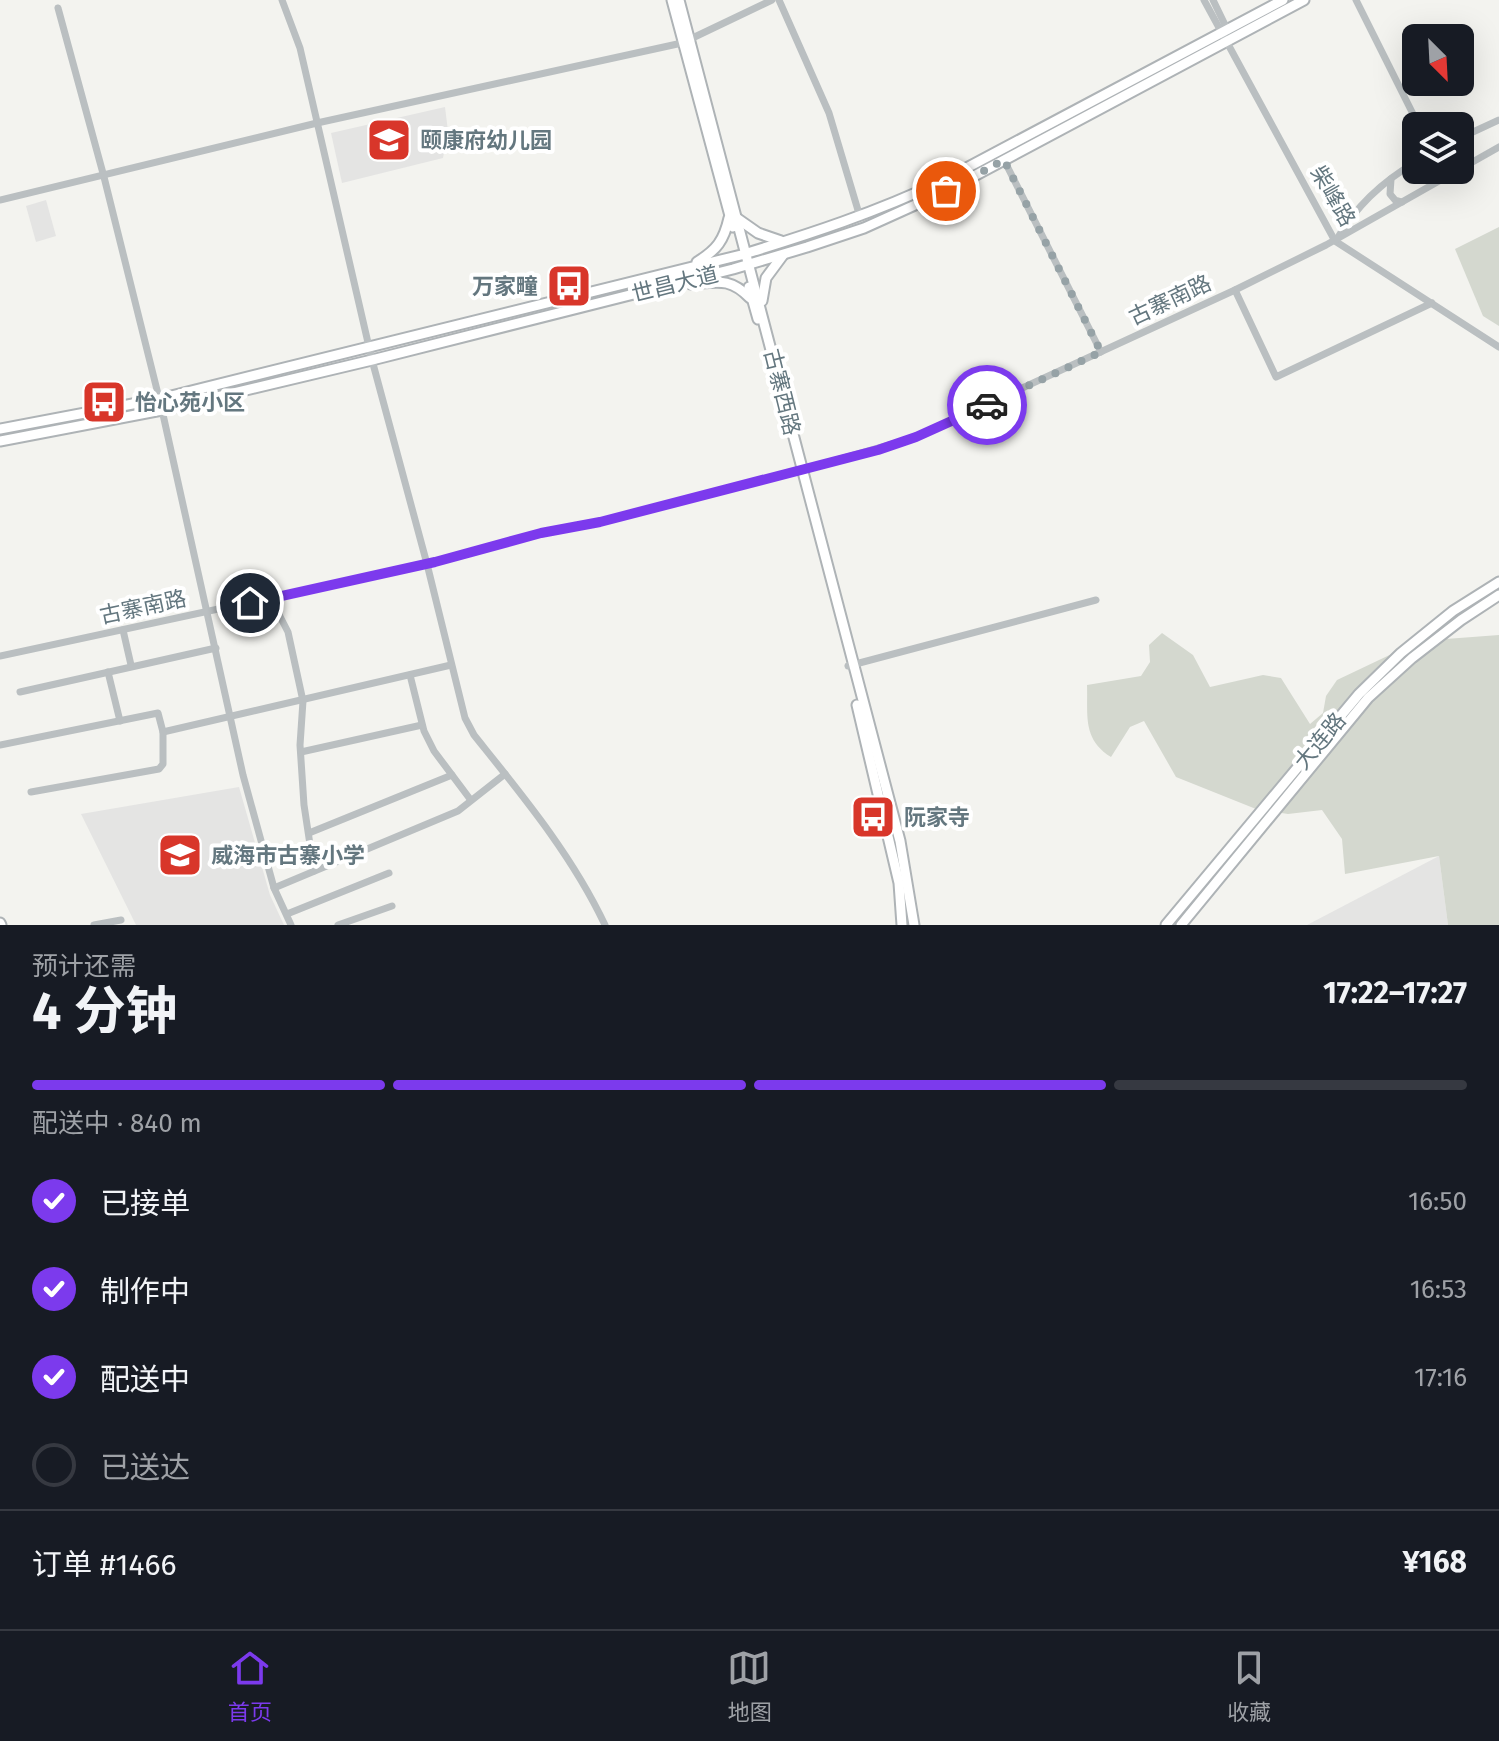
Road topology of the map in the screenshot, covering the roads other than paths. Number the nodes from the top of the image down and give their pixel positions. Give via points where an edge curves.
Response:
1 (282, 0) edge
2 (672, 0) edge
3 (679, 0) edge
4 (772, 0) edge
5 (779, 0) edge
6 (1204, 0) edge
7 (1213, 0) edge
8 (1283, 0) edge
9 (1304, 0) edge
10 (1356, 0) edge
11 (58, 8) dead end
12 (1226, 34) junction
13 (686, 41) junction
14 (1412, 112) edge
15 (1499, 120) edge
16 (317, 123) junction
17 (1474, 132) edge
18 (1499, 147) edge
19 (1474, 159) edge
20 (1004, 160) junction
21 (1402, 170) edge
22 (104, 177) junction
23 (1392, 177) junction
24 (1428, 184) edge
25 (0, 200) edge
26 (1404, 202) junction
27 (733, 216) junction
28 (860, 217) junction
29 (1335, 241) junction
30 (785, 242) junction
31 (744, 254) junction
32 (783, 255) junction
33 (747, 265) junction
34 (687, 268) junction
35 (675, 283) junction
36 (1235, 290) junction
37 (753, 300) junction
38 (1432, 303) junction
39 (761, 308) junction
40 (369, 347) junction
41 (1499, 347) edge
42 (1101, 352) junction
43 (372, 360) junction
44 (159, 399) junction
45 (162, 410) junction
46 (0, 429) edge
47 (0, 441) edge
48 (800, 470) junction
49 (427, 564) junction
50 (1499, 582) edge
51 (1499, 595) edge
52 (271, 599) junction
53 (1096, 600) dead end
54 (208, 612) junction
55 (123, 630) junction
56 (216, 648) junction
57 (0, 656) edge
58 (131, 665) junction
59 (451, 665) junction
60 (850, 665) junction
61 (108, 672) junction
62 (410, 675) junction
63 (20, 692) dead end
64 (303, 701) junction
65 (231, 717) junction
66 (120, 721) junction
67 (422, 725) junction
68 (163, 732) junction
69 (0, 745) edge
70 (301, 752) junction
71 (505, 774) junction
72 (452, 775) junction
73 (31, 792) dead end
74 (470, 799) junction
75 (309, 833) junction
76 (314, 871) junction
77 (389, 873) dead end
78 (274, 888) junction
79 (392, 906) dead end
80 (287, 914) junction
81 (121, 920) dead end
82 (94, 925) edge
83 (291, 925) edge
84 (338, 925) edge
85 (605, 925) edge
86 (899, 925) edge
87 (916, 925) edge
88 (1166, 925) edge
89 (1181, 925) edge

1 - 16 street via 300,48
2 - 13 main road, 古寨西路
3 - 13 main road, 古寨西路
4 - 13 street
5 - 28 street via 829,113
6 - 12 street, 柴峰路
7 - 12 street, 柴峰路
8 - 12 main road, 世昌大道
9 - 12 main road, 世昌大道
10 - 14 street
11 - 22 street
12 - 20 main road, 世昌大道
12 - 28 main road, 世昌大道 via 942,181
12 - 29 street, 柴峰路
13 - 16 street
13 - 27 main road, 古寨西路
15 - 17 street
16 - 22 street
16 - 40 street
18 - 19 street, 古寨南路
20 - 32 main road, 世昌大道 via 905,211
20 - 42 street
21 - 23 street
22 - 25 street
22 - 44 street
23 - 26 street via 1390,194
23 - 29 street via 1347,221
24 - 26 street, 古寨南路
26 - 29 street, 古寨南路
27 - 30 main road via 758,233
27 - 31 main road, 古寨西路
27 - 34 main road via 721,243
28 - 30 main road, 世昌大道
29 - 36 street, 古寨南路
29 - 38 street, 柴峰路
30 - 31 main road, 世昌大道
31 - 33 main road, 古寨西路
31 - 34 main road, 世昌大道
32 - 33 main road, 世昌大道
32 - 39 main road via 766,278
33 - 35 main road, 世昌大道
33 - 37 main road, 古寨西路
33 - 39 main road, 古寨西路
34 - 40 main road, 世昌大道
35 - 37 main road via 726,282
35 - 43 main road, 世昌大道
36 - 38 street via 1276,377
36 - 42 street, 古寨南路
37 - 48 main road, 古寨西路
38 - 41 street, 柴峰路
39 - 48 main road, 古寨西路
40 - 43 street
40 - 44 main road, 世昌大道
42 - 48 street, 古寨南路 via 916,437
43 - 45 main road, 世昌大道
43 - 49 street
44 - 45 street
44 - 46 main road, 世昌大道
45 - 47 main road, 世昌大道
45 - 54 street
48 - 49 street, 古寨南路
48 - 60 main road, 古寨西路
49 - 52 street, 古寨南路
49 - 59 street
50 - 88 main road, 大连路 via 1453,611 1359,694
51 - 89 main road, 大连路 via 1412,658 1368,698
52 - 54 street, 古寨南路
52 - 64 street via 288,632
53 - 60 street
54 - 55 street, 古寨南路
54 - 56 street
55 - 57 street, 古寨南路
55 - 58 street
56 - 58 street
56 - 65 street
58 - 61 street
59 - 62 street
59 - 71 street via 465,718
60 - 86 main road, 古寨西路 via 893,858
60 - 87 main road, 古寨西路 via 900,841
61 - 63 street
61 - 66 street
62 - 64 street
62 - 67 street
64 - 65 street
64 - 70 street
65 - 68 street
65 - 78 street
66 - 68 street via 158,713
66 - 69 street
67 - 70 street
67 - 72 street
68 - 73 street via 159,769
70 - 75 street
71 - 74 street
71 - 85 street via 584,882
72 - 74 street
72 - 75 street
74 - 76 street via 458,811
75 - 76 street
76 - 78 street
77 - 80 street
78 - 80 street
79 - 84 street
80 - 83 street
81 - 82 street

